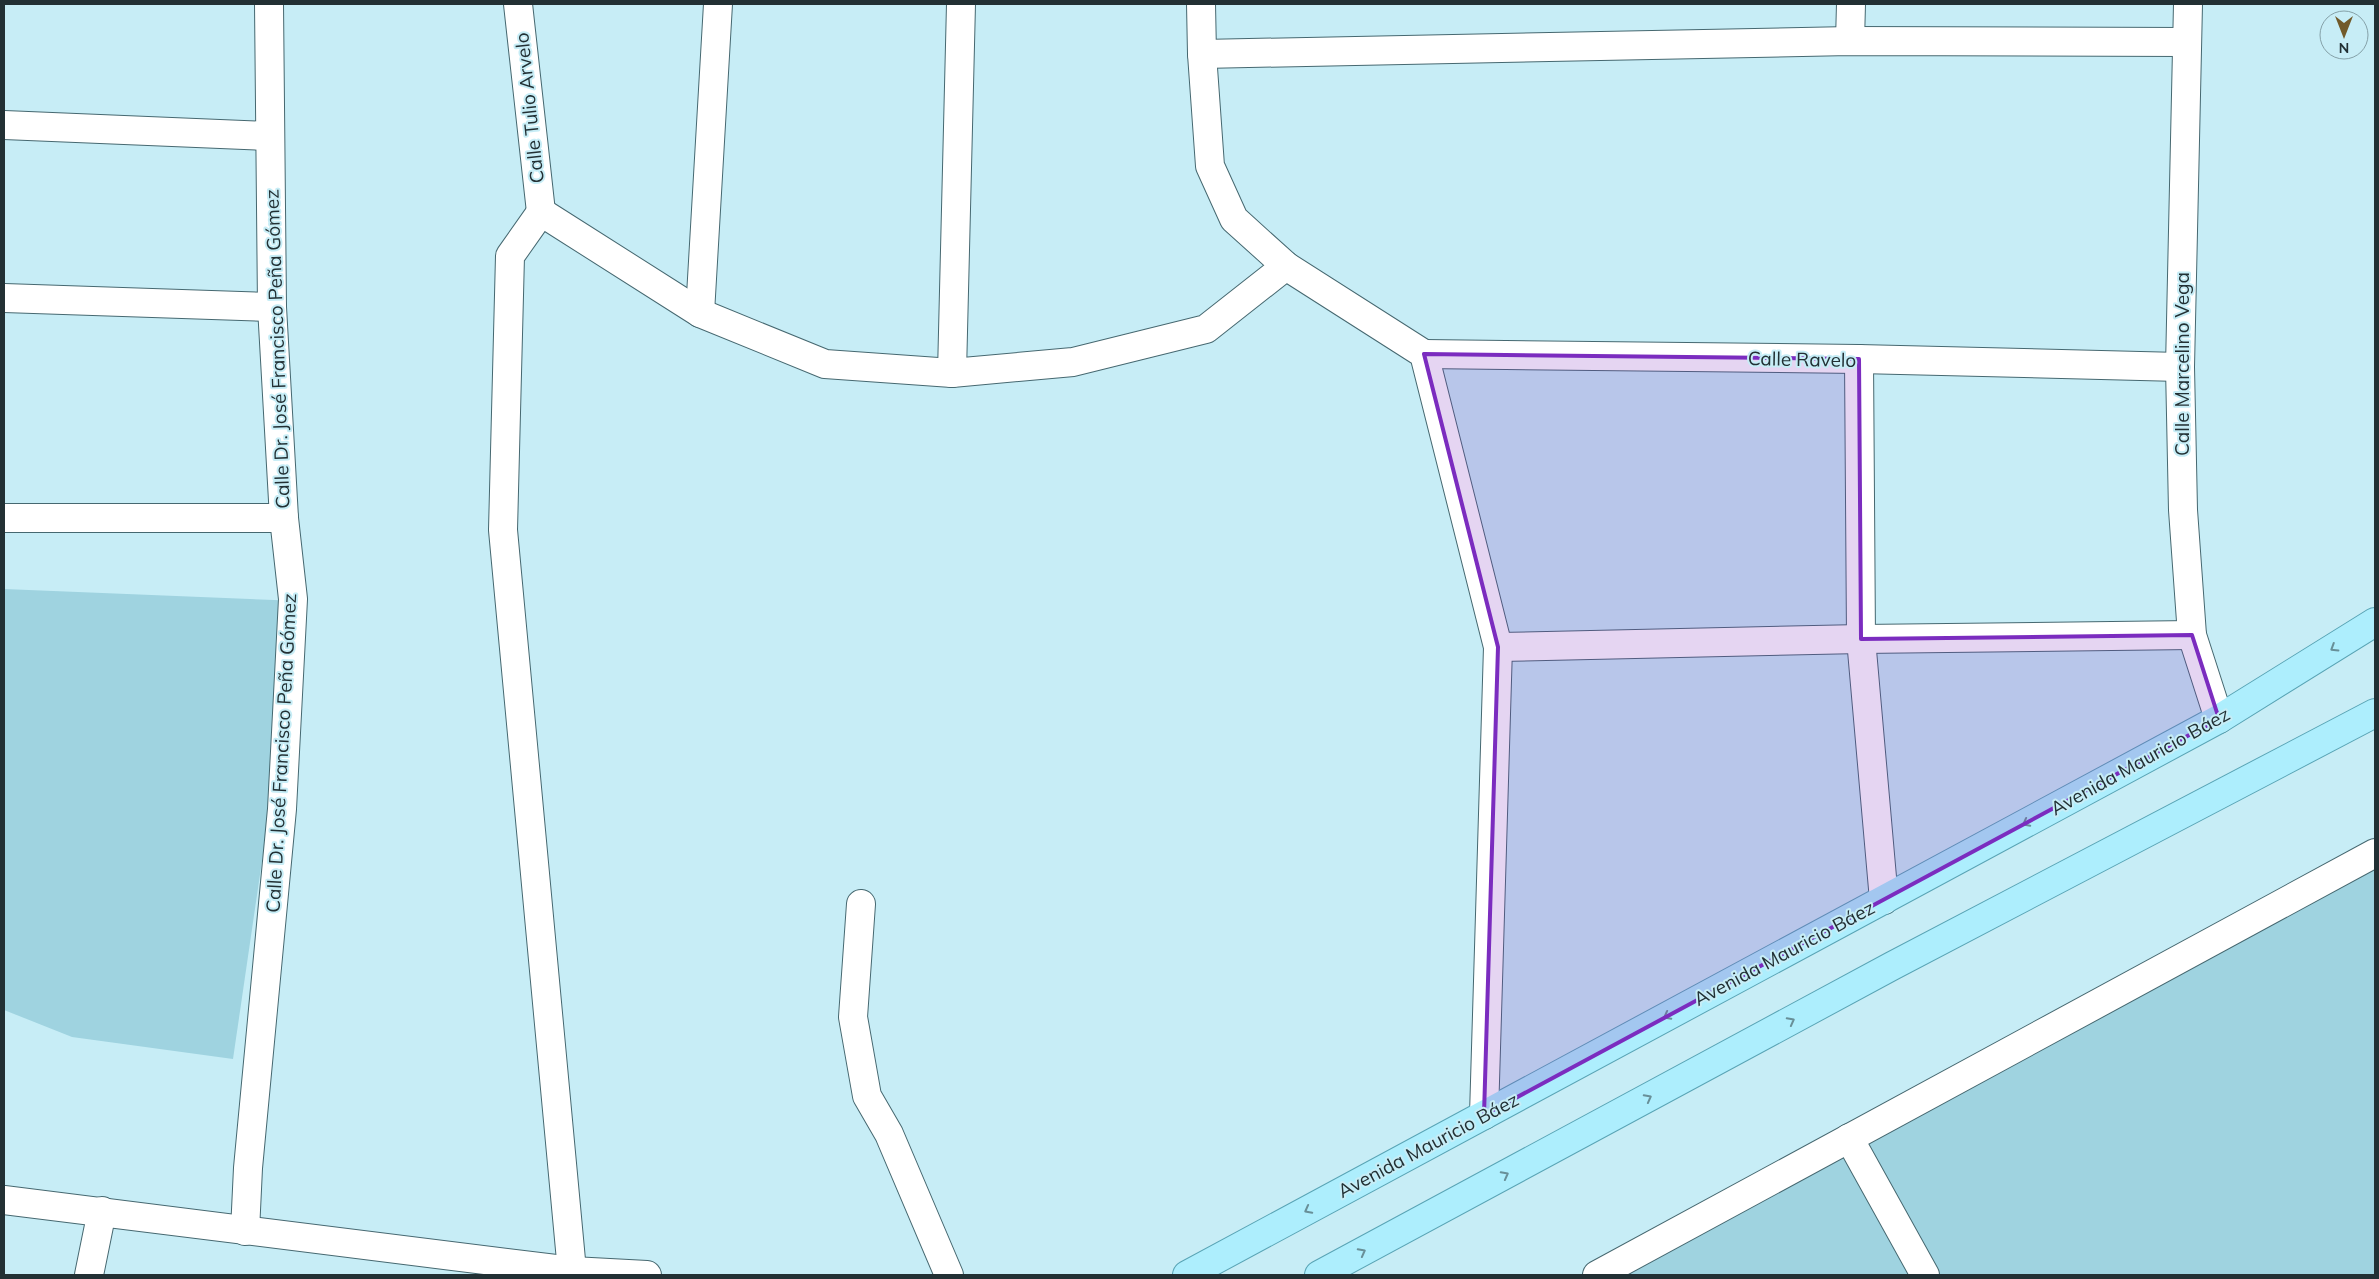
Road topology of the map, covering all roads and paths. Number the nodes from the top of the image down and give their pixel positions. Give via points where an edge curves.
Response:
1 (269, 4) edge
2 (518, 4) edge
3 (718, 4) edge
4 (961, 4) edge
5 (1201, 4) edge
6 (1851, 4) edge
7 (2188, 4) edge
8 (1850, 41) junction
9 (2186, 42) junction
10 (1202, 54) junction
11 (4, 124) edge
12 (269, 136) junction
13 (541, 212) junction
14 (1286, 266) junction
15 (4, 298) edge
16 (272, 307) junction
17 (700, 313) junction
18 (1424, 354) junction
19 (1859, 359) junction
20 (2180, 367) junction
21 (952, 373) junction
22 (4, 518) edge
23 (284, 518) junction
24 (2375, 622) edge
25 (2192, 635) junction
26 (1861, 639) junction
27 (1498, 647) junction
28 (2375, 713) edge
29 (2219, 719) junction
30 (2375, 854) edge
31 (1884, 900) junction
32 (862, 904) dead end
33 (1484, 1115) junction
34 (1849, 1138) junction
35 (4, 1200) edge
36 (102, 1211) junction
37 (245, 1231) junction
38 (572, 1271) junction
39 (89, 1275) edge
40 (648, 1275) edge
41 (950, 1275) edge
42 (1188, 1275) edge
43 (1319, 1275) edge
44 (1597, 1275) edge
45 (1925, 1275) edge

1 - 12 street, Calle Dr. José Francisco Peña Gómez
2 - 13 street, Calle Tulio Arvelo
3 - 17 street
4 - 21 street
5 - 10 street
6 - 8 street
7 - 9 street, Calle Marcelino Vega
8 - 9 street
8 - 10 street
9 - 20 street, Calle Marcelino Vega
10 - 14 street via 1210,166 1234,219
11 - 12 street
12 - 16 street, Calle Dr. José Francisco Peña Gómez
13 - 17 street
13 - 38 street via 510,256 503,530
14 - 18 street
14 - 21 street via 1206,330 1074,362
15 - 16 street
16 - 23 street, Calle Dr. José Francisco Peña Gómez
17 - 21 street via 825,364
18 - 19 street, Calle Ravelo
18 - 27 street
19 - 20 street, Calle Ravelo
19 - 26 street
20 - 25 street, Calle Marcelino Vega via 2183,510
22 - 23 street
23 - 37 street, Calle Dr. José Francisco Peña Gómez via 293,599 282,809 248,1168
24 -> 29 main road, Avenida Mauricio Báez
25 - 26 street
25 - 29 street, Calle Marcelino Vega
26 - 27 street
26 - 31 street
27 - 33 street
43 -> 28 main road via 1892,966
29 -> 31 main road, Avenida Mauricio Báez
30 - 34 street
31 -> 33 main road, Avenida Mauricio Báez
32 - 41 street via 853,1017 867,1096 888,1134
33 -> 42 main road, Avenida Mauricio Báez
34 - 44 street
34 - 45 street
35 - 36 street
36 - 37 street
36 - 39 street
37 - 38 street
38 - 40 street

